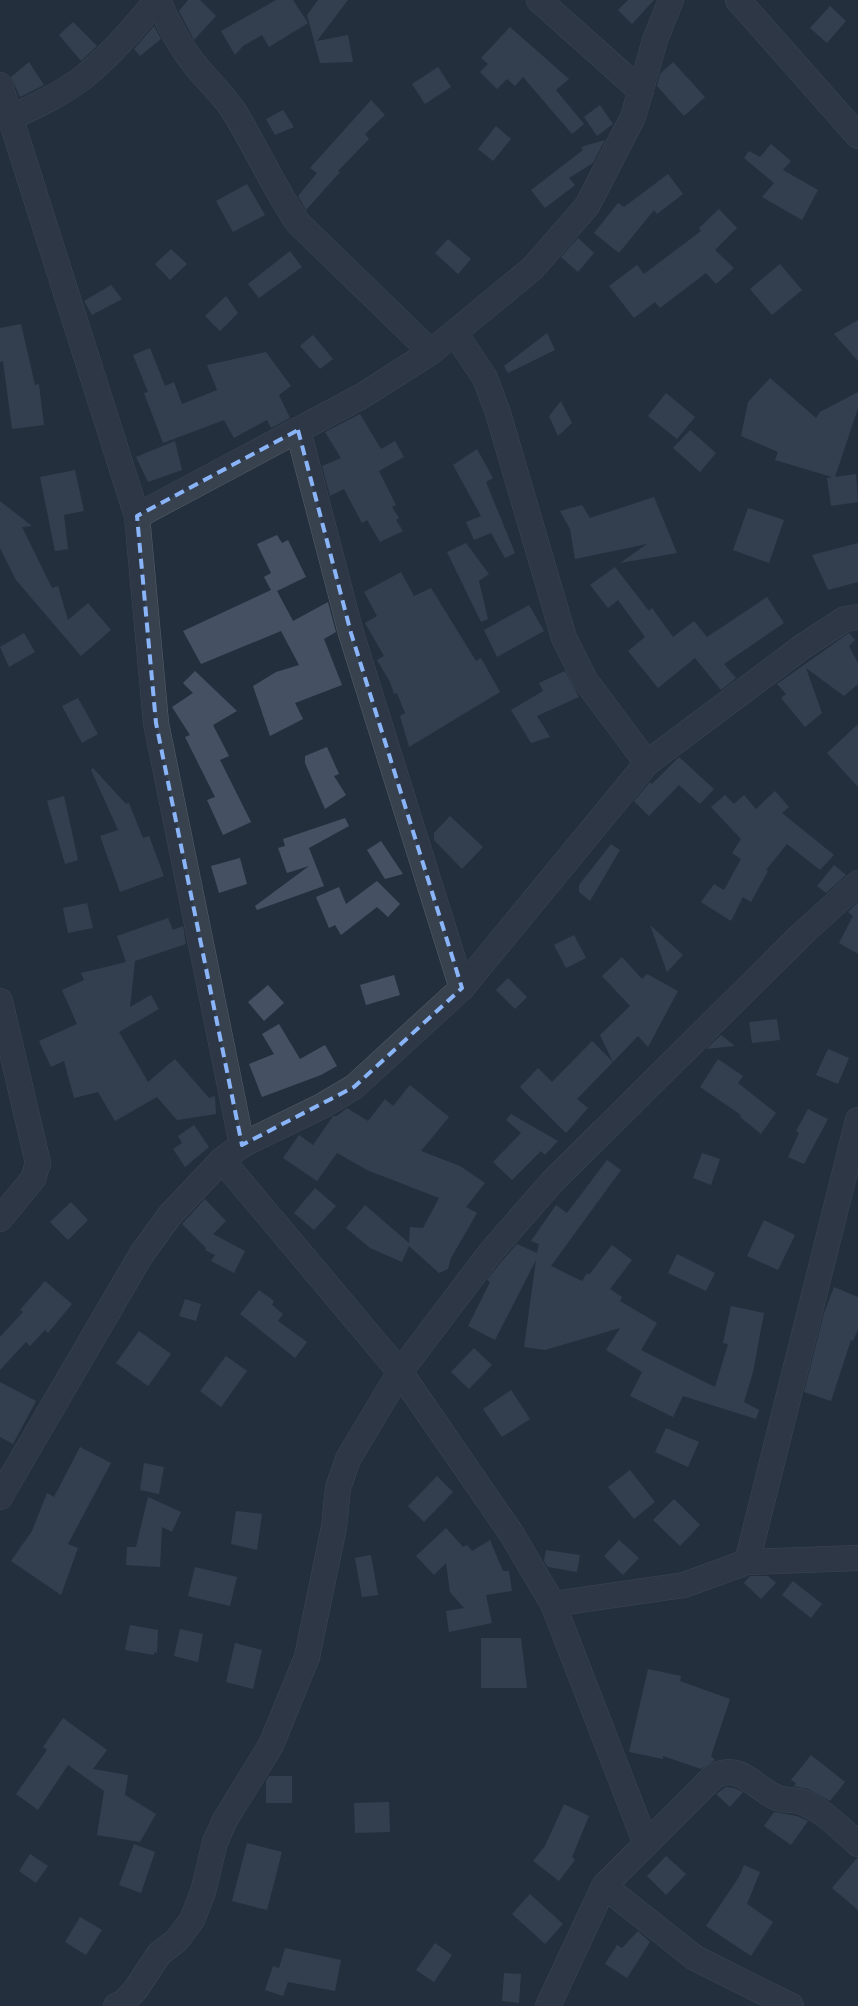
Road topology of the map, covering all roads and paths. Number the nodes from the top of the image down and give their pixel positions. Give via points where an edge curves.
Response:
1 (158, 0) edge
2 (539, 0) edge
3 (671, 0) edge
4 (738, 0) edge
5 (0, 85) edge
6 (640, 90) junction
7 (10, 118) junction
8 (858, 136) edge
9 (455, 333) junction
10 (431, 352) junction
11 (298, 430) junction
12 (137, 516) junction
13 (858, 617) edge
14 (647, 763) junction
15 (858, 883) edge
16 (462, 988) junction
17 (0, 1002) edge
18 (858, 1120) edge
19 (242, 1145) junction
20 (222, 1160) junction
21 (0, 1219) edge
22 (400, 1372) junction
23 (0, 1497) edge
24 (858, 1558) edge
25 (747, 1562) junction
26 (553, 1604) junction
27 (646, 1844) junction
28 (858, 1844) edge
29 (604, 1886) junction
30 (116, 2006) edge
31 (548, 2006) edge
32 (791, 2006) edge

1 - 7 street via 131,32 84,77
1 - 10 street via 176,40 236,114 283,202 298,223
2 - 6 street
3 - 6 street
4 - 8 street
5 - 7 street
6 - 9 street via 633,117 587,206 533,268
7 - 12 street
9 - 10 street
9 - 14 street via 485,378 498,412 564,638 584,680
10 - 11 street via 362,396
11 - 12 street
11 - 16 street via 351,633
12 - 19 street via 156,723
13 - 14 street via 845,619 802,647
14 - 16 street
15 - 22 street via 802,934 552,1182 490,1253
16 - 19 street via 354,1087
17 - 21 street via 38,1163 33,1179
18 - 25 street
19 - 20 street
20 - 22 street
20 - 23 street via 170,1215 141,1255
22 - 26 street via 512,1533
22 - 30 street via 348,1459 338,1488 334,1527 307,1656 271,1745 214,1842 203,1892 192,1920 177,1940 159,1954 136,1989
24 - 25 street
25 - 26 street via 684,1585
26 - 27 street
27 - 28 street via 714,1776 726,1770 738,1773 777,1798 814,1808
27 - 29 street
29 - 31 street
29 - 32 street via 695,1958

